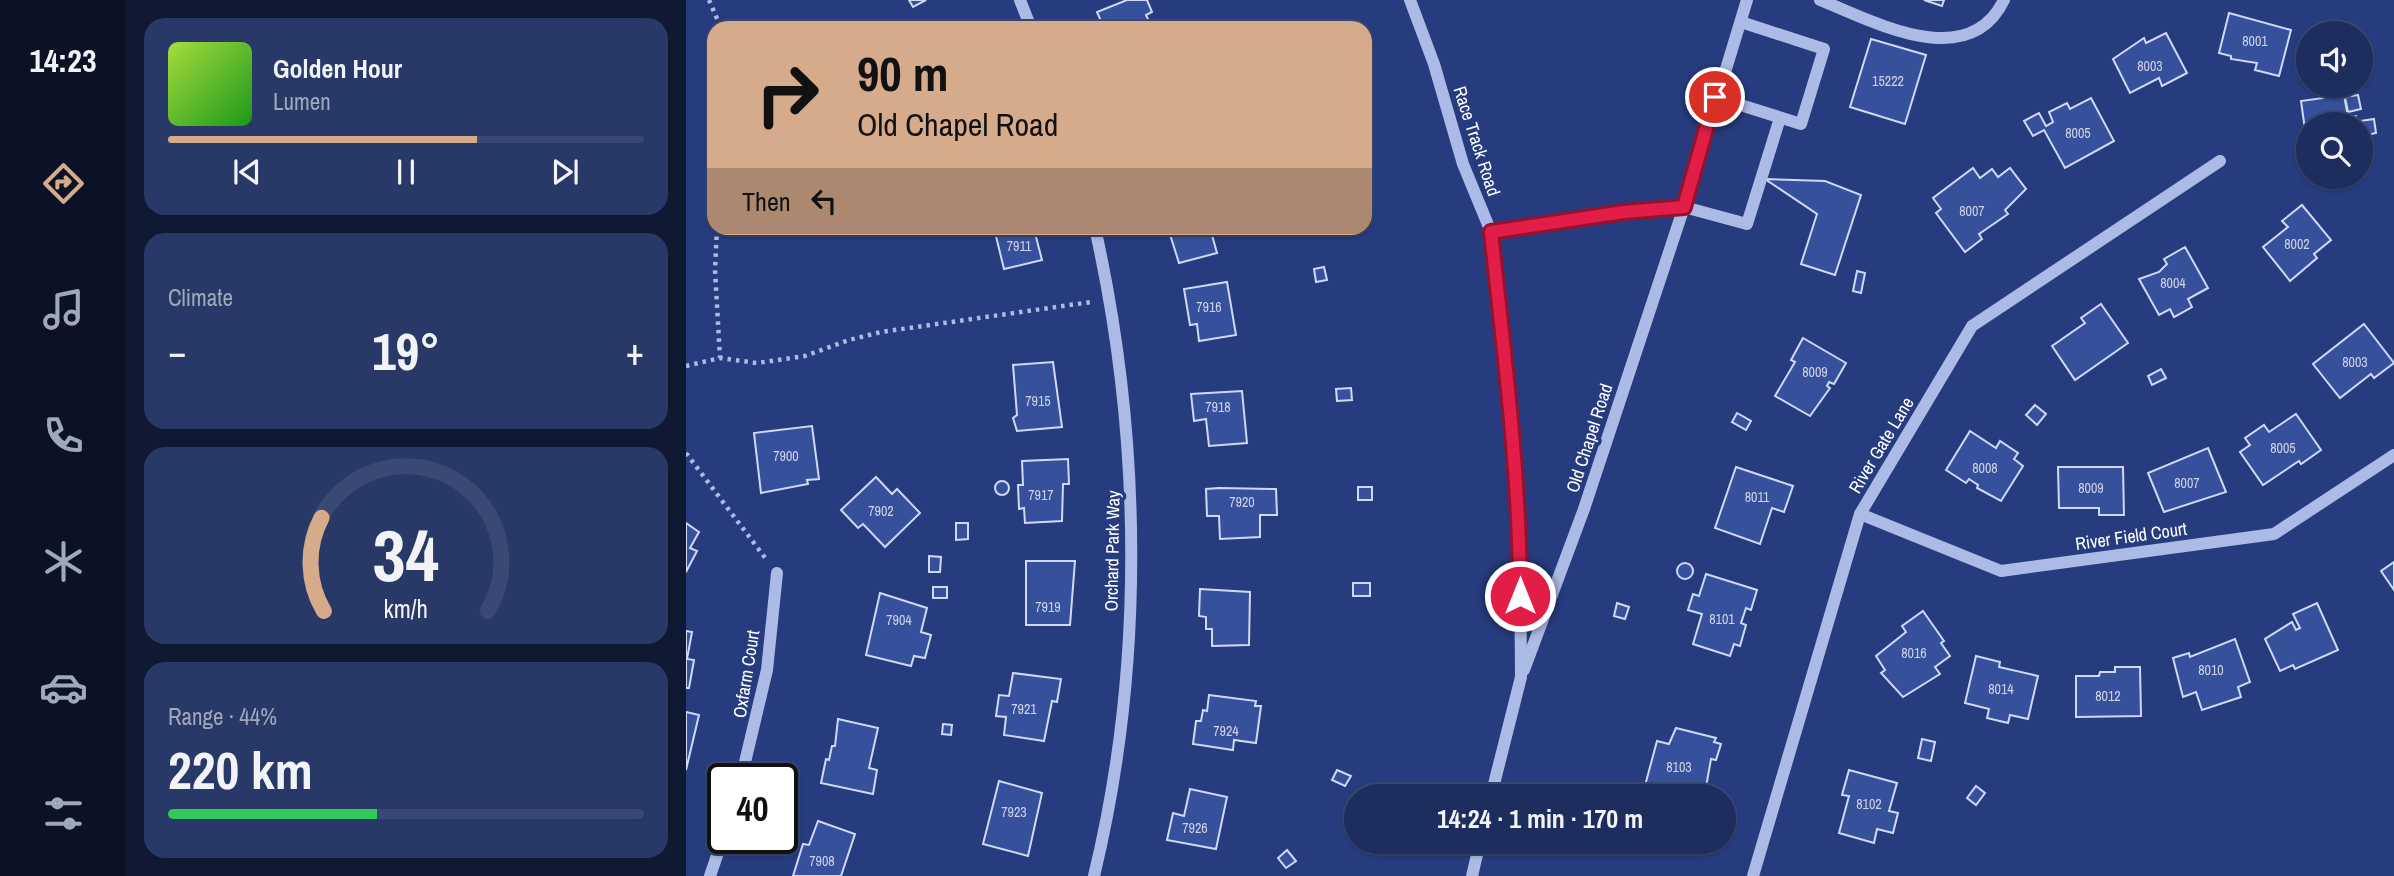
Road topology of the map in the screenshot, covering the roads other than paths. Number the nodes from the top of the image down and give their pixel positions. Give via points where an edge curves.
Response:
1 (1020, 0) edge
2 (1410, 0) edge
3 (1747, 0) edge
4 (1820, 0) edge
5 (2004, 0) edge
6 (1028, 21) edge
7 (1741, 22) junction
8 (1715, 97) junction
9 (1780, 118) junction
10 (2220, 161) dead end
11 (1684, 207) junction
12 (1491, 232) junction
13 (1096, 235) edge
14 (2394, 455) edge
15 (1860, 514) junction
16 (777, 573) road end
17 (1521, 677) junction
18 (745, 763) edge
19 (1494, 784) edge
20 (718, 854) edge
21 (1477, 854) edge
22 (710, 876) edge
23 (1094, 876) edge
24 (1472, 876) edge
25 (1753, 876) edge

1 - 6 street
2 - 12 street, Race Track Road via 1463,164
3 - 7 street, Old Chapel Road
4 - 5 street via 1920,38 1964,36 1998,13
7 - 8 street, Old Chapel Road
7 - 9 street via 1824,49 1801,124
8 - 9 street
8 - 11 street, Old Chapel Road
9 - 11 street via 1747,224
10 - 15 street, River Gate Lane via 1972,327
11 - 12 street
11 - 17 street, Old Chapel Road via 1584,509
12 - 17 street, Race Track Road via 1520,543
13 - 23 street, Orchard Park Way via 1121,365 1132,525 1117,757
14 - 15 street, River Field Court via 2274,534 2001,571
15 - 25 street, River Gate Lane
16 - 18 street, Oxfarm Court via 766,670
17 - 19 street, Race Track Road
20 - 22 street
21 - 24 street

